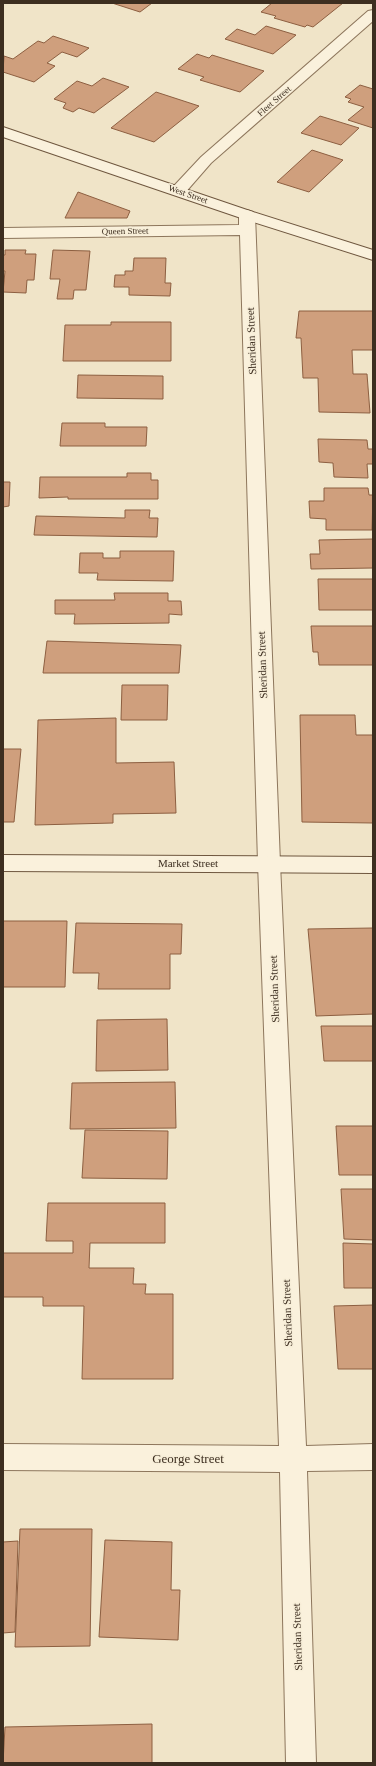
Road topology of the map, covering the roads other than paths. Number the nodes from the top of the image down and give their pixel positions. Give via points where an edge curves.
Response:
1 (373, 14) edge
2 (3, 132) edge
3 (178, 191) junction
4 (247, 223) junction
5 (3, 233) edge
6 (373, 255) edge
7 (3, 863) edge
8 (269, 863) junction
9 (373, 865) edge
10 (3, 1457) edge
11 (373, 1457) edge
12 (293, 1459) junction
13 (301, 1763) edge

1 - 3 street, Fleet Street via 206,160
2 - 3 street, West Street
3 - 4 street, West Street
4 - 5 street, Queen Street
4 - 6 street, West Street
4 - 8 street, Sheridan Street
7 - 8 street, Market Street
8 - 9 street, Market Street
8 - 12 street, Sheridan Street
10 - 12 street, George Street
11 - 12 street, George Street
12 - 13 street, Sheridan Street

